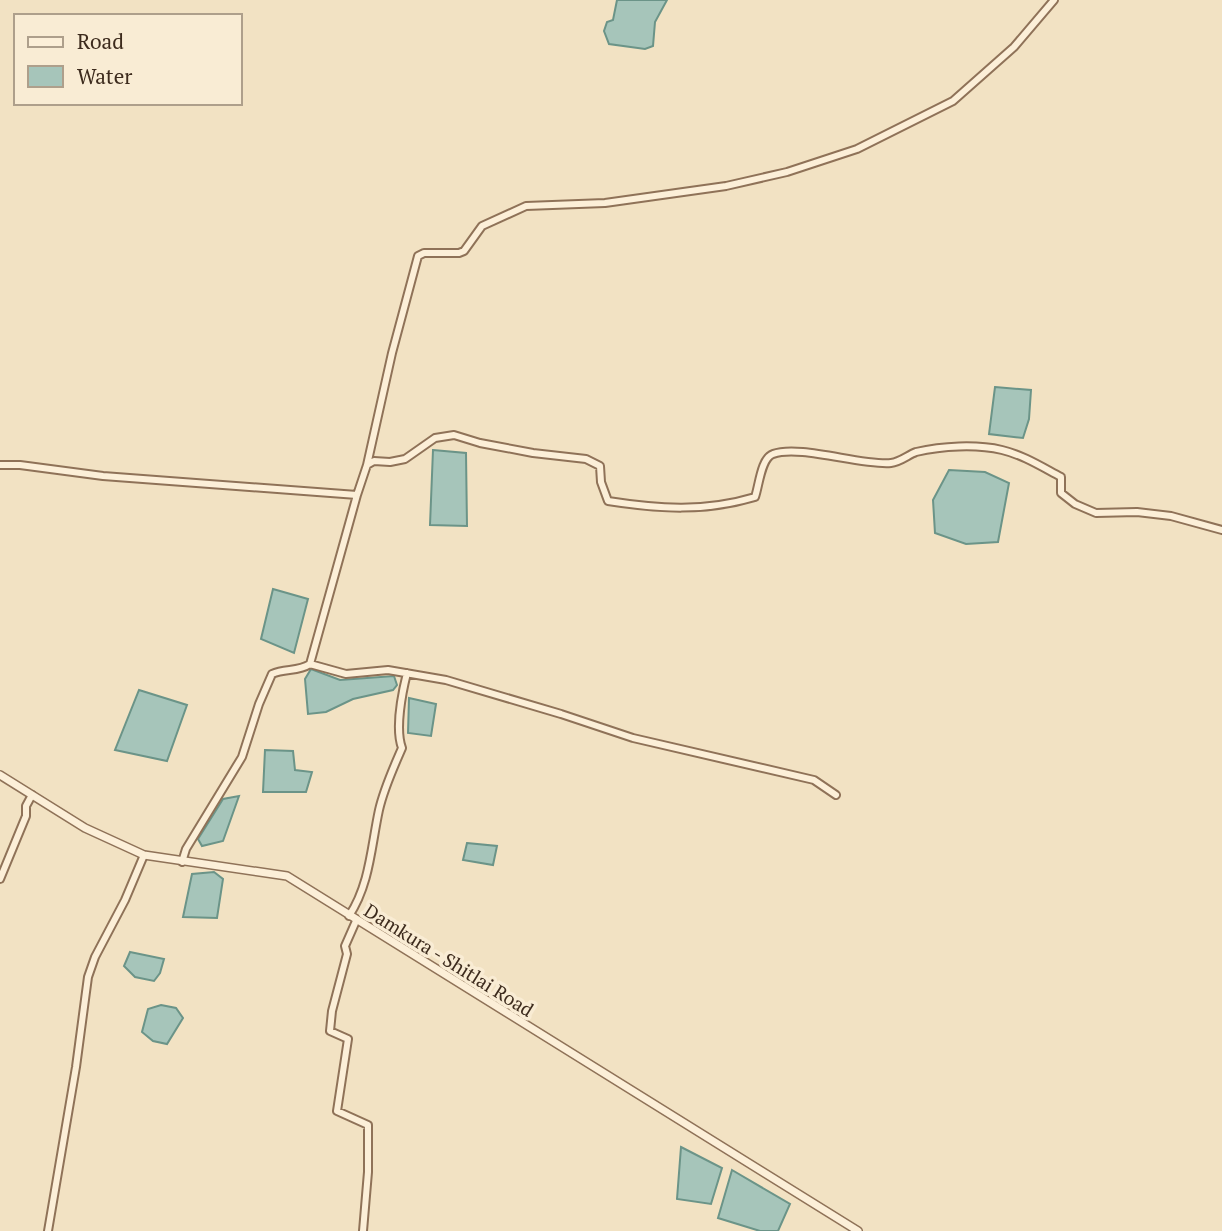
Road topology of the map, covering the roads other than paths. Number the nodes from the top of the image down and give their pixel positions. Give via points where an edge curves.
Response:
1 (1054, 0) edge
2 (0, 465) edge
3 (367, 465) junction
4 (357, 495) junction
5 (1222, 530) edge
6 (310, 664) junction
7 (407, 673) junction
8 (0, 775) edge
9 (32, 795) junction
10 (836, 795) dead end
11 (144, 855) junction
12 (182, 862) junction
13 (0, 879) edge
14 (352, 918) junction
15 (48, 1231) edge
16 (363, 1231) edge
17 (858, 1231) edge

1 - 3 street via 1014,47 953,102 858,149 726,186 605,203 526,206 482,226 464,251 418,256
2 - 4 street
3 - 4 street
3 - 5 street via 405,459 435,438 454,435 533,453 586,459 600,467 608,501 697,508 755,497 766,460 773,454 893,463 914,453 976,447 1001,449 1060,477 1061,494 1096,513 1171,516
4 - 6 street
6 - 7 street via 346,674
6 - 12 street via 301,670 272,674 242,757
7 - 10 street via 446,680 663,746 814,780
7 - 14 street via 401,709 402,748 387,779
8 - 9 street, Damkura - Shitlai Road
9 - 11 street, Damkura - Shitlai Road via 85,828
9 - 13 street
11 - 12 street, Damkura - Shitlai Road
11 - 15 street via 88,977
12 - 14 street, Damkura - Shitlai Road via 286,876
14 - 16 street via 330,1031 348,1040 337,1111 368,1125
14 - 17 street, Damkura - Shitlai Road

